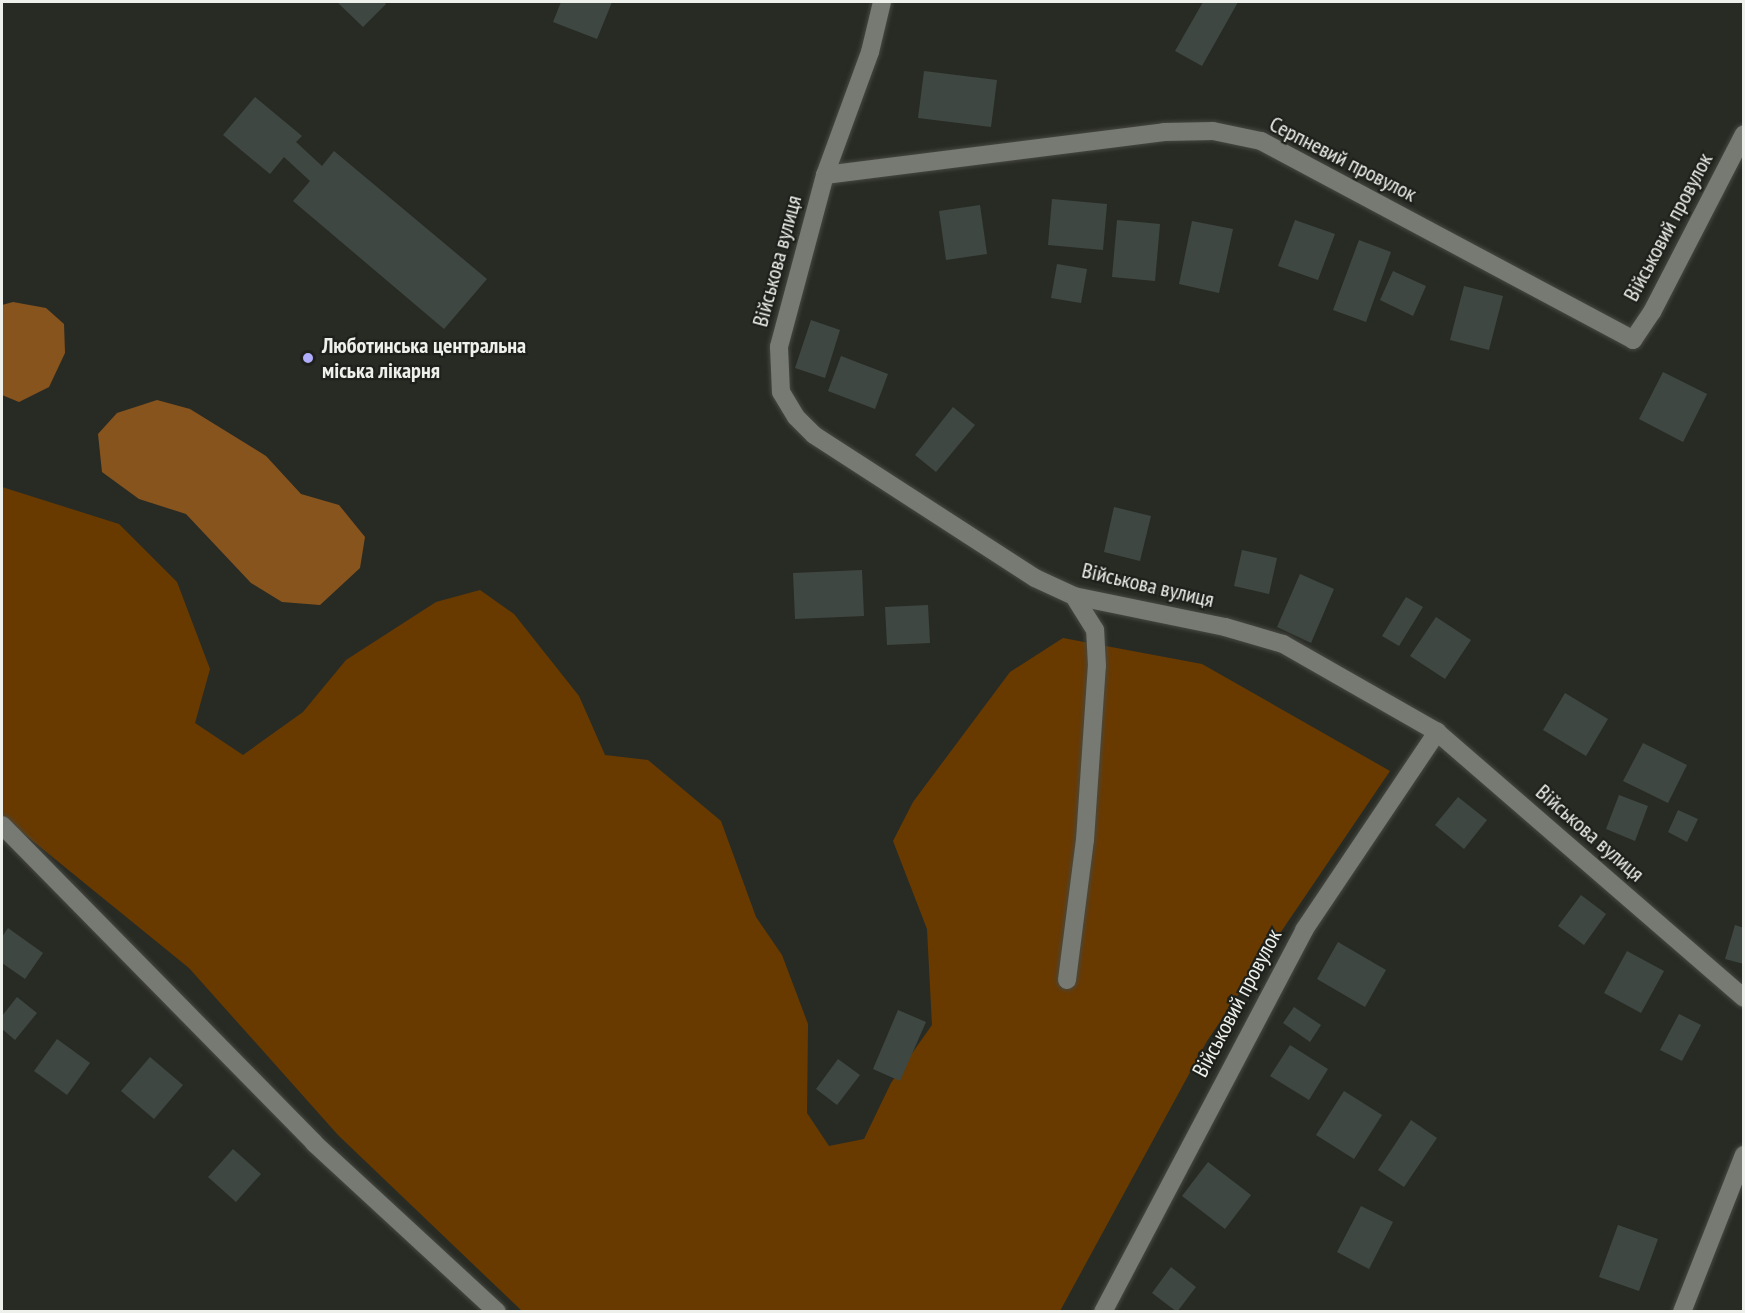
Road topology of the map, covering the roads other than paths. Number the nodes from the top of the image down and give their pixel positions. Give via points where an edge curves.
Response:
1 (882, 2) edge
2 (1743, 134) edge
3 (825, 175) junction
4 (1633, 340) joint
5 (1074, 596) junction
6 (1437, 732) junction
7 (2, 825) edge
8 (1067, 980) dead end
9 (1743, 998) edge
10 (1743, 1155) edge
11 (497, 1311) edge
12 (1103, 1311) edge
13 (1682, 1311) edge

1 - 3 street, Військова вулиця via 870,52
2 - 4 street, Військовий провулок via 1652,312
3 - 4 street, Серпневий провулок via 1164,132 1213,131 1261,141
3 - 5 street, Військова вулиця via 779,347 781,392 813,435 1035,578
5 - 6 street, Військова вулиця via 1225,627 1283,644
5 - 8 street via 1095,630 1097,666 1085,840
6 - 9 street, Військова вулиця
6 - 12 street, Військовий провулок via 1304,930
7 - 11 street via 314,1143
10 - 13 street

